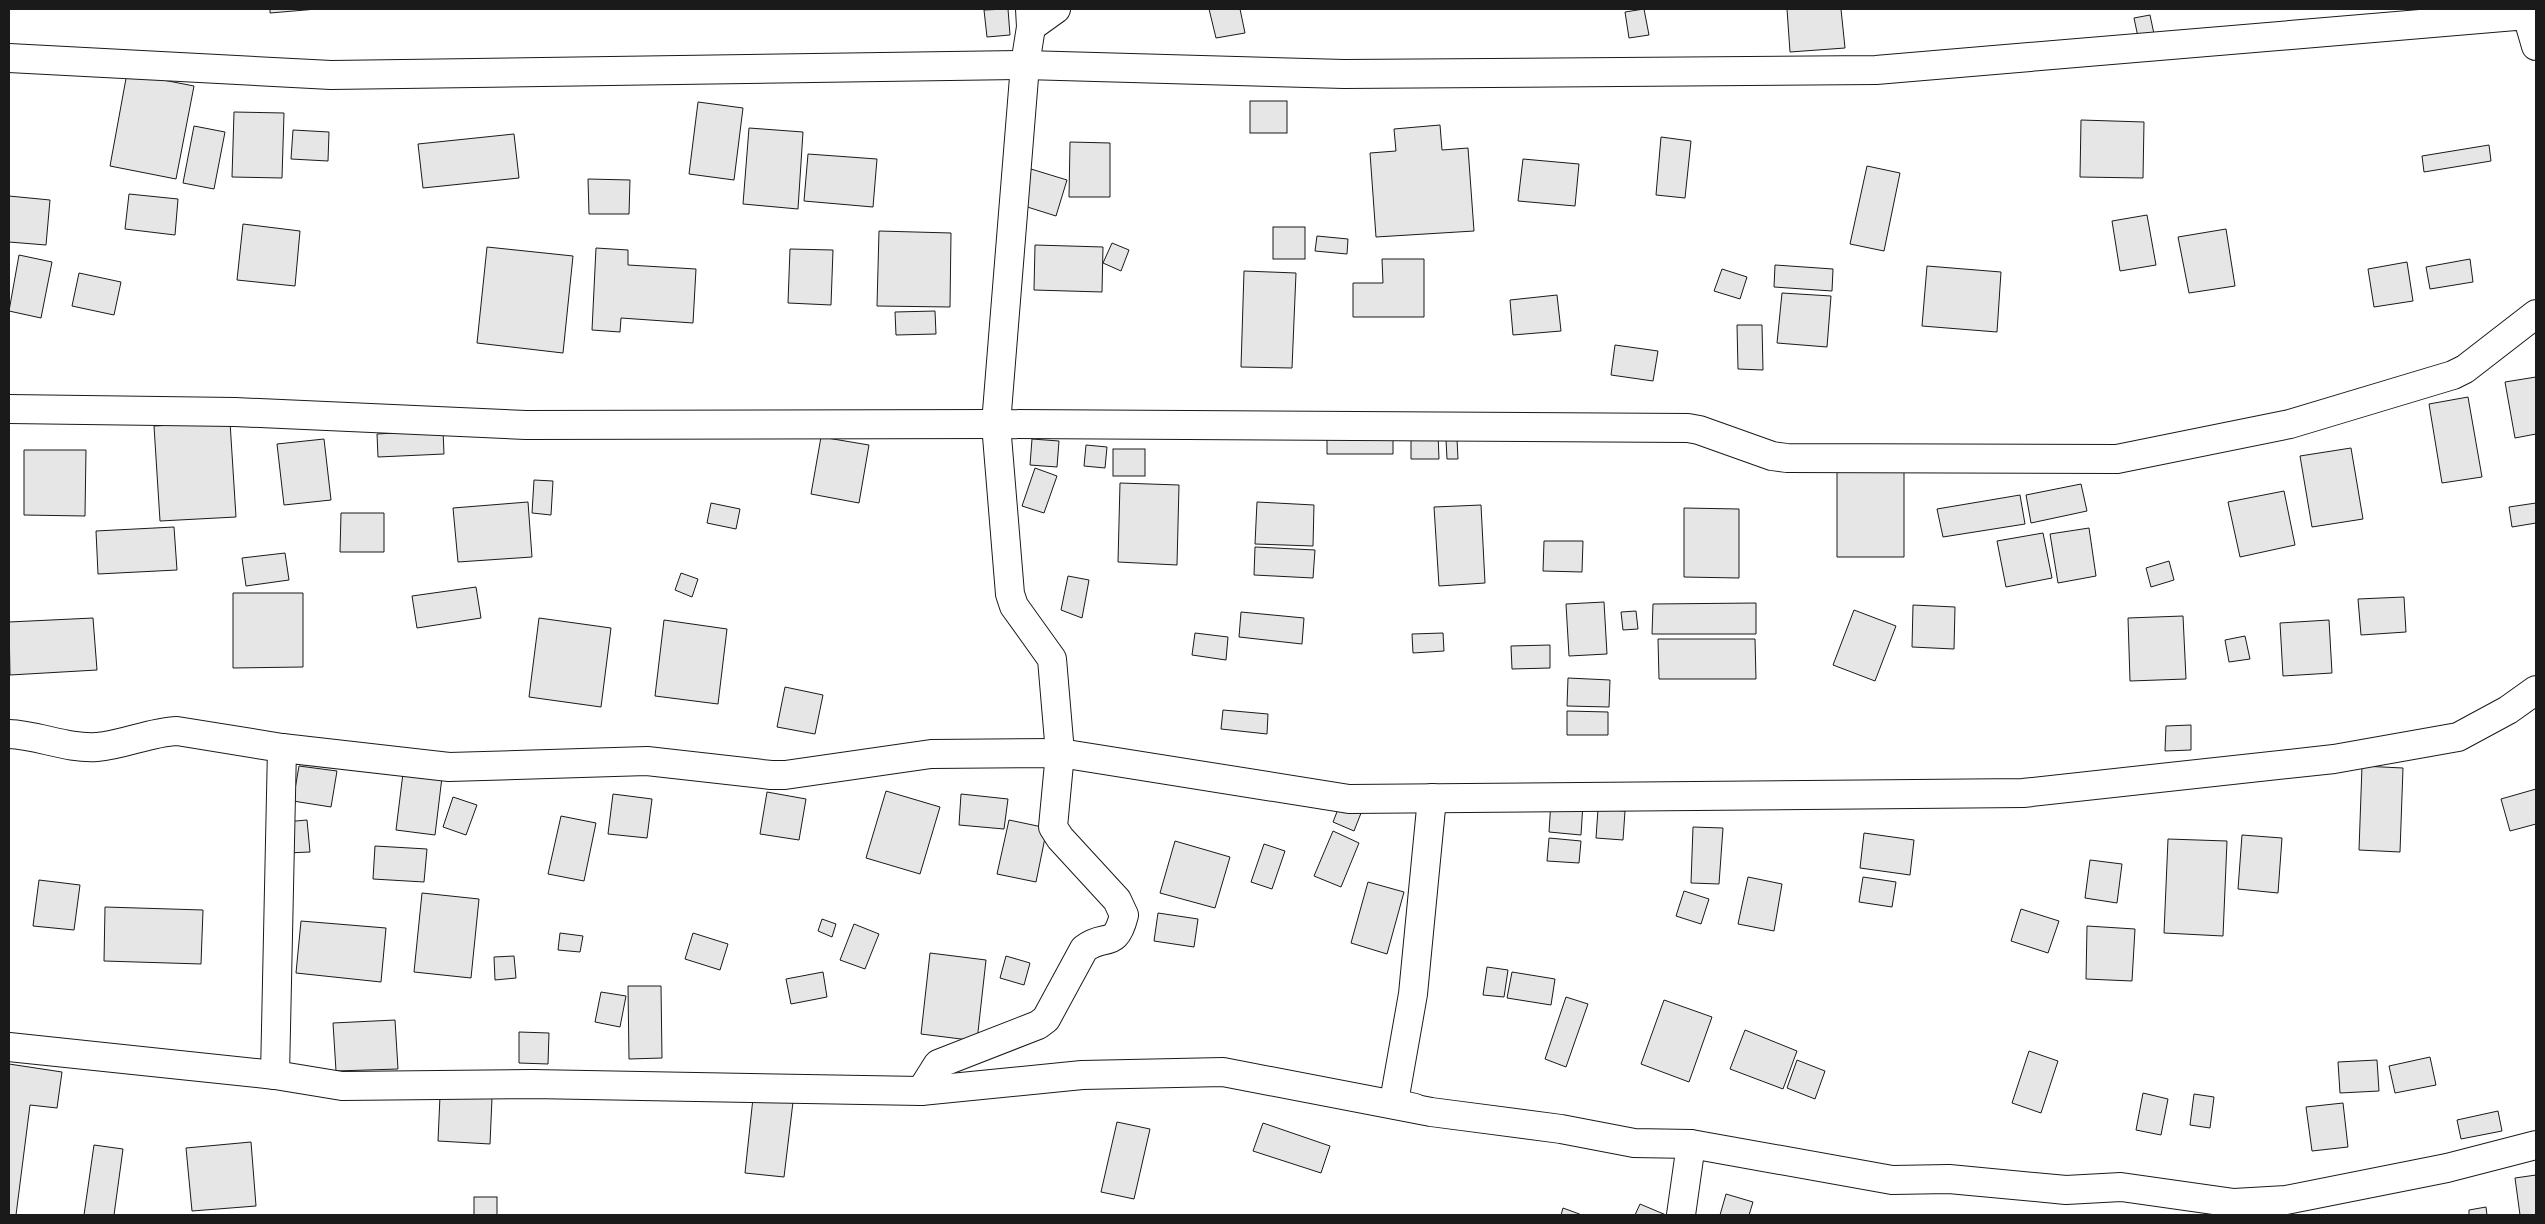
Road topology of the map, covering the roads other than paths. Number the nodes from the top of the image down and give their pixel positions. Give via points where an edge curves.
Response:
1 (1056, 9) edge
2 (2526, 12) edge
3 (1031, 18) edge
4 (2536, 46) edge
5 (9, 58) edge
6 (1025, 66) junction
7 (2536, 314) edge
8 (9, 409) edge
9 (996, 424) junction
10 (2536, 690) edge
11 (9, 734) edge
12 (282, 748) junction
13 (1060, 753) junction
14 (1432, 798) junction
15 (9, 1047) edge
16 (276, 1075) junction
17 (922, 1091) junction
18 (1431, 1112) junction
19 (1691, 1144) junction
20 (2536, 1145) edge
21 (1682, 1215) edge

1 - 3 street
2 - 4 street
2 - 6 street via 1876,70 1344,74
3 - 6 street
5 - 6 street via 331,75
6 - 9 street
7 - 9 street via 2453,375 2290,424 2117,460 1787,458 1688,428
8 - 9 street via 235,412 526,425
9 - 13 street via 1010,594 1014,606 1052,659
10 - 14 street via 2508,710 2458,737 2334,759 2023,792
11 - 12 street via 98,747 177,730
12 - 13 street via 449,766 653,761 770,775 930,754
12 - 16 street
13 - 14 street via 1324,796
13 - 17 street via 1054,827 1060,838 1117,900 1124,914 1120,932 1084,949 1046,1019 1038,1026 938,1064
14 - 18 street via 1414,994 1395,1096 1398,1104
15 - 16 street
16 - 17 street via 342,1086 532,1084
17 - 18 street via 1082,1075 1223,1072
18 - 19 street via 1561,1129 1634,1143
19 - 20 street via 1892,1180 1950,1179 2066,1190 2121,1187 2234,1204 2286,1200 2447,1168
19 - 21 street

